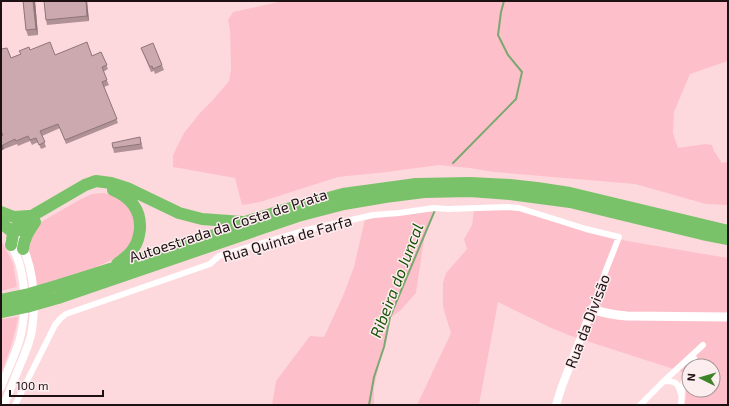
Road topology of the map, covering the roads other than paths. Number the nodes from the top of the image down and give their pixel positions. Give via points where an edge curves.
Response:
1 (1, 213) edge
2 (34, 219) junction
3 (245, 222) junction
4 (1, 224) edge
5 (14, 230) junction
6 (728, 231) edge
7 (619, 237) joint
8 (728, 239) edge
9 (11, 245) junction
10 (23, 249) junction
11 (113, 268) junction
12 (1, 300) edge
13 (592, 309) junction
14 (1, 312) edge
15 (706, 316) junction
16 (728, 317) edge
17 (728, 321) edge
18 (689, 358) edge
19 (692, 358) edge
20 (681, 365) edge
21 (664, 381) junction
22 (1, 387) edge
23 (681, 397) edge
24 (4, 405) edge
25 (15, 405) edge
26 (556, 405) edge
27 (640, 405) edge

1 - 2 highway
1 - 5 street
2 - 3 highway via 85,185 96,182 127,188 179,213 202,219
2 - 5 highway via 18,224
2 - 10 highway
2 - 11 highway via 91,190 114,190 124,196 138,212 139,238 133,250
3 - 6 highway, Autoestrada da Costa de Prata via 343,194 416,184 470,182 570,193
3 - 11 highway, Autoestrada da Costa de Prata via 217,234
4 - 5 highway
4 - 9 street
5 - 9 highway
5 - 10 street
7 - 13 street, Rua da Divisão
7 - 25 street, Rua Quinta de Farfa via 508,207 434,208 373,214 308,230 219,256 210,264 66,314 55,325
8 - 14 highway, Autoestrada da Costa de Prata via 570,202 470,191 424,192 385,196 298,216 58,298
9 - 22 street via 20,265 25,306 15,354
10 - 24 street via 33,280 32,330
11 - 12 highway, Autoestrada da Costa de Prata
13 - 15 main road via 627,316
13 - 26 street, Rua da Divisão
15 - 16 main road
15 - 17 main road
18 - 19 street via 703,345
20 - 21 street
21 - 23 street via 676,382
21 - 27 street

